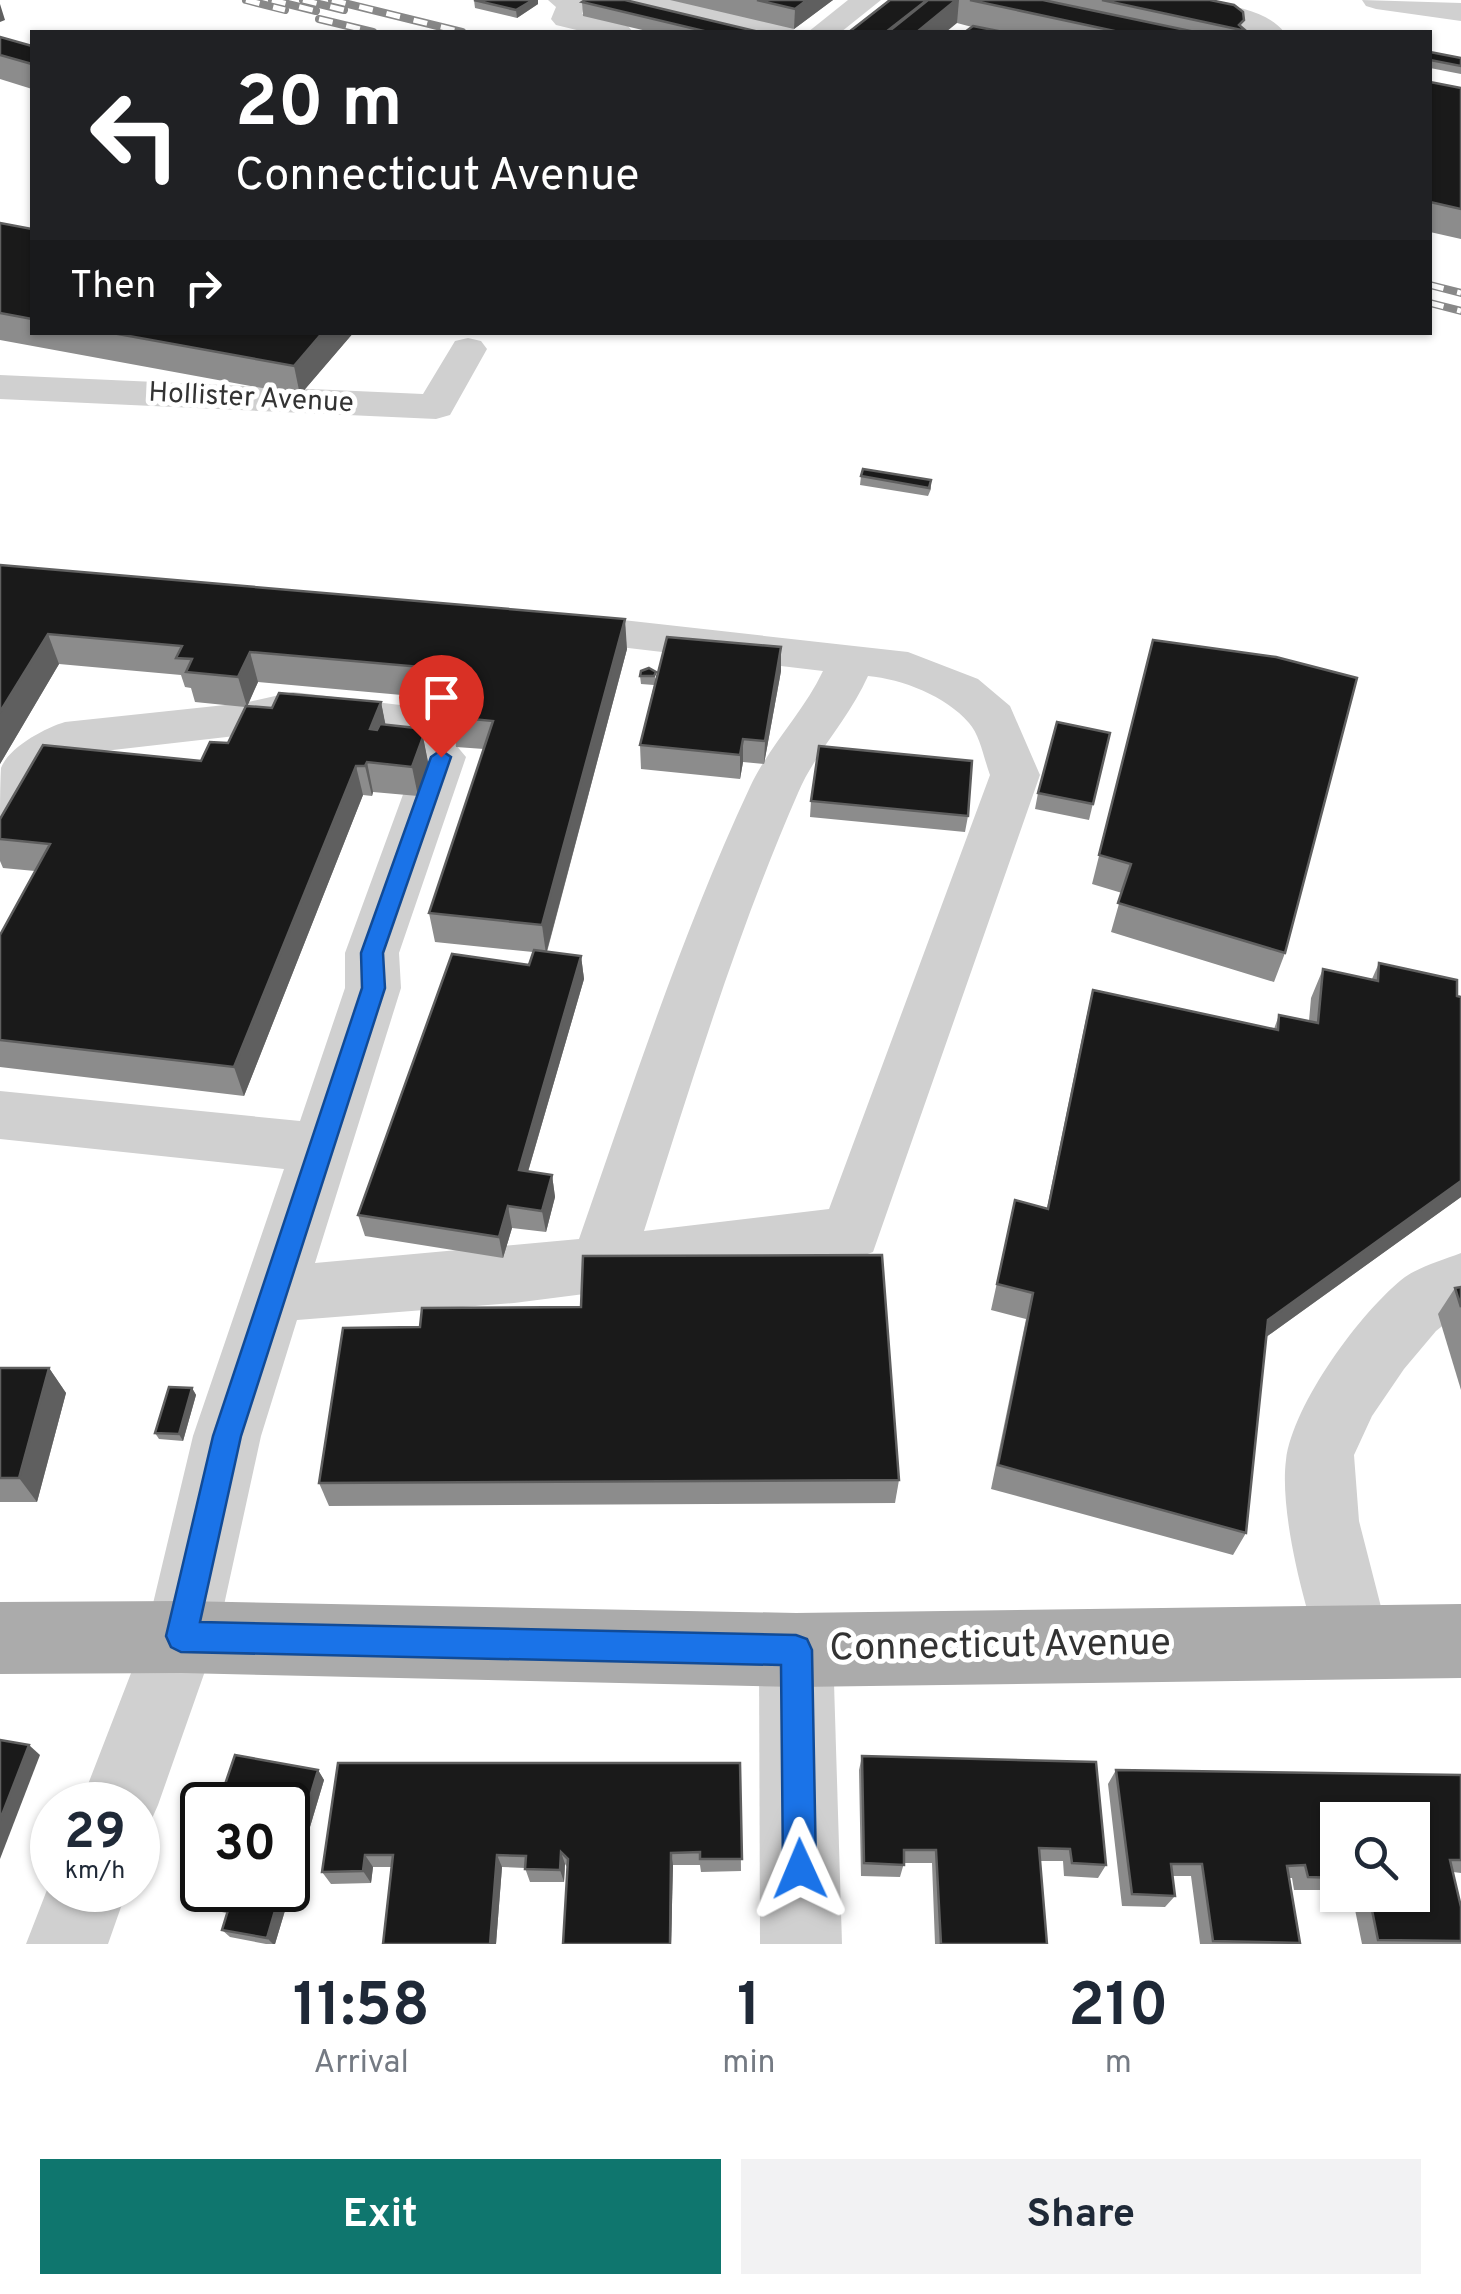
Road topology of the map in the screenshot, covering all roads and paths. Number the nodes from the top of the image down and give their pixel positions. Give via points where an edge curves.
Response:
1 (562, 0) edge
2 (644, 0) edge
3 (867, 0) edge
4 (1160, 0) edge
5 (1376, 0) edge
6 (1461, 12) edge
7 (609, 30) edge
8 (772, 30) edge
9 (825, 30) edge
10 (1265, 30) edge
11 (468, 349) dead end
12 (0, 387) edge
13 (509, 623) edge
14 (852, 659) junction
15 (0, 814) edge
16 (0, 1115) edge
17 (320, 1148) junction
18 (602, 1264) junction
19 (1461, 1281) edge
20 (273, 1294) junction
21 (181, 1636) junction
22 (0, 1638) edge
23 (1461, 1641) edge
24 (1353, 1642) junction
25 (796, 1650) junction
26 (127, 1782) edge
27 (78, 1912) edge
28 (66, 1944) edge
29 (801, 1944) edge

1 - 7 street via 572,2 566,20
2 - 8 street
3 - 9 street
4 - 10 street
5 - 6 street
11 - 12 street, Hollister Avenue via 436,407
13 - 14 street
14 - 18 street via 829,710 776,784 700,971
14 - 18 street via 892,663 961,690 993,717 1015,775 851,1233
15 - 17 street via 25,770 65,739 293,708 408,719 441,757 372,953 373,988
16 - 17 street
17 - 20 street
18 - 20 street
19 - 24 street via 1428,1298 1378,1354 1348,1393 1320,1454 1324,1516
20 - 21 street via 227,1436
21 - 22 main road, Connecticut Avenue
21 - 25 main road, Connecticut Avenue
21 - 26 street
23 - 24 main road, Connecticut Avenue
24 - 25 main road, Connecticut Avenue
25 - 29 street
27 - 28 street

